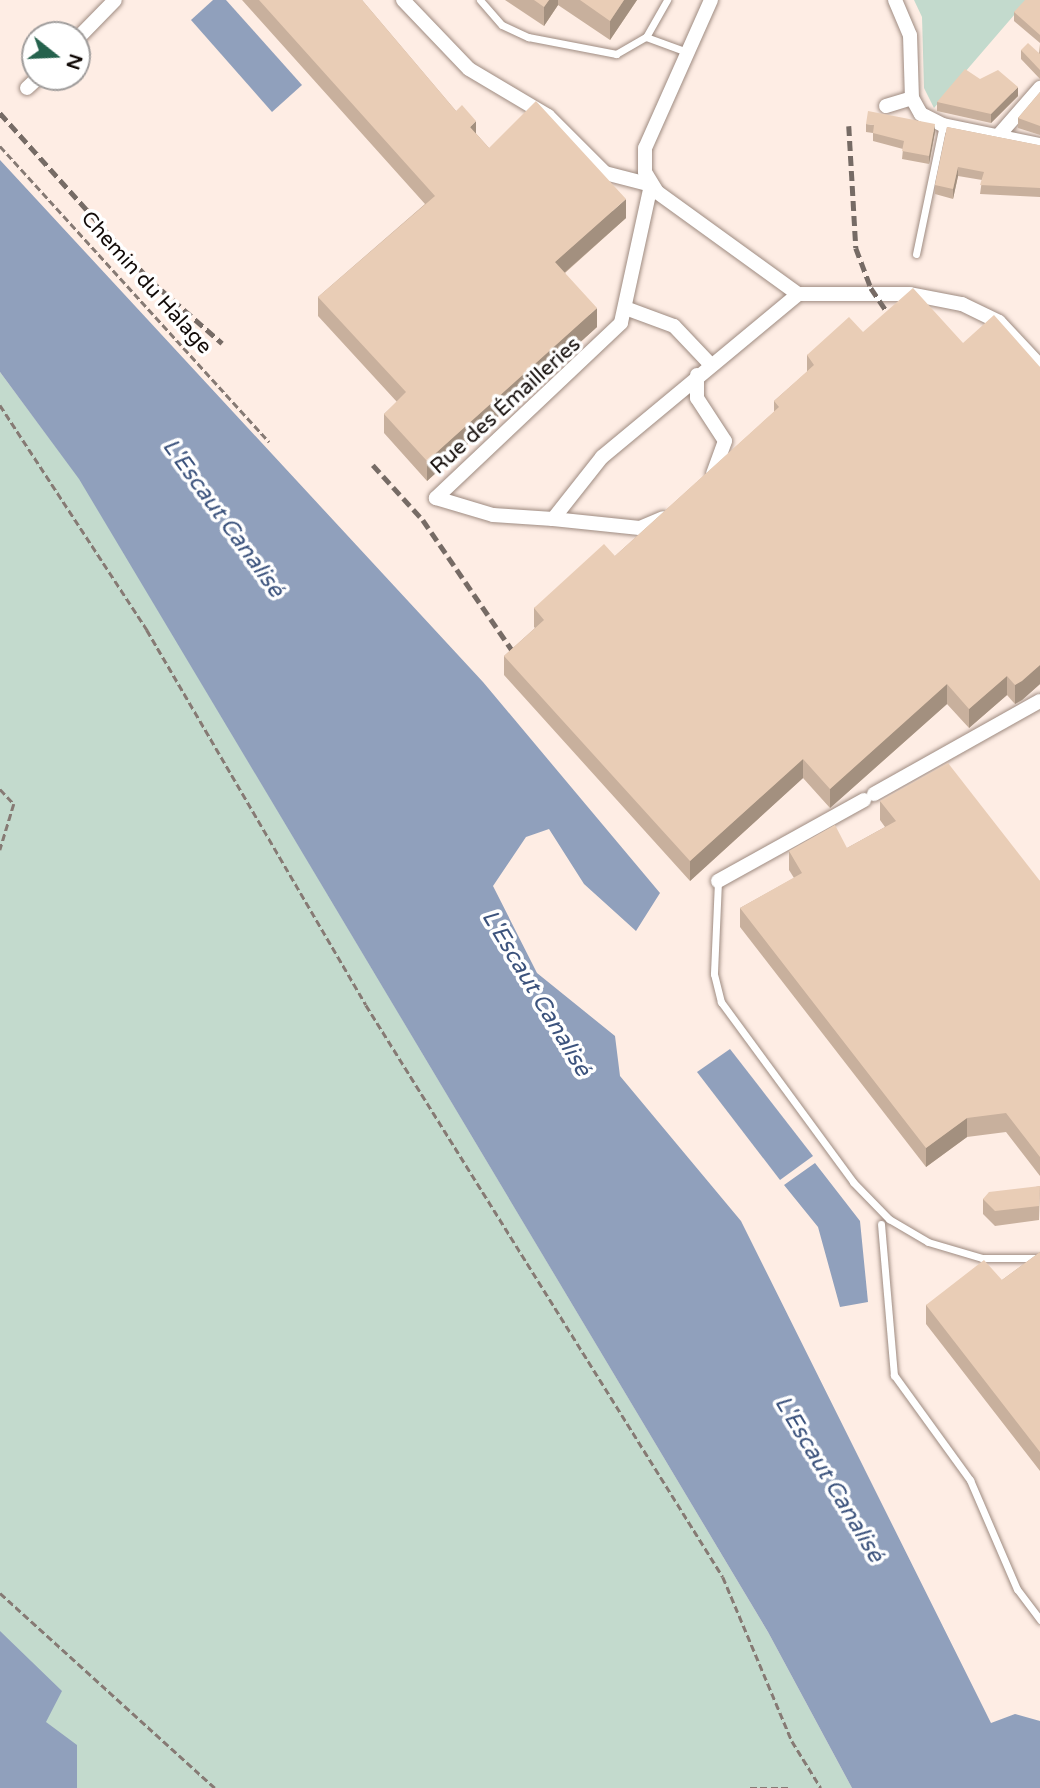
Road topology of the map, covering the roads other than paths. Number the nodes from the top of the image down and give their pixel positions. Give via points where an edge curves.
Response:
1 (115, 0) edge
2 (403, 0) edge
3 (480, 0) edge
4 (667, 0) edge
5 (711, 0) edge
6 (895, 0) edge
7 (91, 24) edge
8 (646, 37) junction
9 (687, 52) junction
10 (1040, 88) edge
11 (912, 98) junction
12 (886, 106) dead end
13 (943, 125) junction
14 (998, 136) junction
15 (1040, 145) edge
16 (651, 185) junction
17 (916, 254) dead end
18 (798, 294) junction
19 (628, 309) junction
20 (710, 364) junction
21 (1040, 366) edge
22 (696, 375) junction
23 (695, 489) edge
24 (675, 507) edge
25 (552, 519) junction
26 (1040, 701) edge
27 (718, 881) joint
28 (881, 1224) dead end
29 (1040, 1258) edge
30 (1040, 1620) edge

1 - 7 street
2 - 16 street via 469,69 548,116 605,173
3 - 8 lane via 502,24 565,47 616,54
4 - 8 lane
5 - 9 street, Rue des Émailleries
6 - 11 street via 910,35
8 - 9 lane
9 - 16 street, Rue des Émailleries via 645,148
10 - 14 street
11 - 12 street
11 - 13 street via 921,114
13 - 14 street
13 - 17 lane
14 - 15 street
16 - 18 street
16 - 19 street, Rue des Émailleries
18 - 20 street
18 - 21 street via 909,294 962,304 999,322
19 - 20 street via 674,326
19 - 25 street, Rue des Émailleries via 596,352 436,498 493,515
20 - 22 street
22 - 23 street via 697,398 720,428 725,450 718,468
22 - 25 street via 602,457
24 - 25 street via 640,528
26 - 27 street
27 - 29 lane via 714,974 722,1002 853,1182 889,1219 928,1242 982,1258
28 - 30 lane via 894,1375 970,1480 1013,1581

